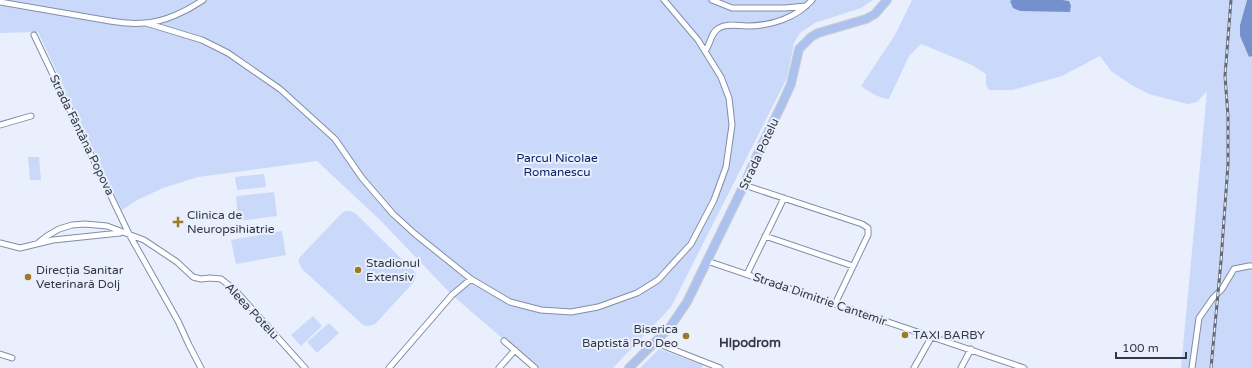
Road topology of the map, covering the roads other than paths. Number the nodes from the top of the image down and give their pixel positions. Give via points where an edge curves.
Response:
1 (203, 0) edge
2 (664, 0) edge
3 (712, 0) edge
4 (812, 0) edge
5 (886, 0) edge
6 (0, 2) edge
7 (807, 6) junction
8 (146, 23) junction
9 (34, 35) dead end
10 (705, 51) junction
11 (31, 116) dead end
12 (0, 124) edge
13 (744, 185) junction
14 (784, 198) junction
15 (129, 234) junction
16 (765, 236) junction
17 (38, 243) junction
18 (0, 244) edge
19 (707, 261) junction
20 (853, 266) junction
21 (1252, 266) edge
22 (747, 274) junction
23 (471, 279) junction
24 (835, 304) junction
25 (932, 336) junction
26 (504, 341) dead end
27 (654, 342) junction
28 (972, 349) junction
29 (514, 350) junction
30 (0, 354) edge
31 (12, 358) dead end
32 (1010, 366) edge
33 (201, 368) edge
34 (305, 368) edge
35 (388, 368) edge
36 (499, 368) edge
37 (535, 368) edge
38 (629, 368) edge
39 (720, 368) edge
40 (914, 368) edge
41 (961, 368) edge
42 (1024, 368) edge
43 (1192, 368) edge

1 - 8 street via 189,9
2 - 10 street
3 - 7 street via 732,8
4 - 7 street
5 - 13 main road, Strada Potelu via 875,14 818,33 799,49 791,84
6 - 8 street via 110,21
7 - 10 street via 798,13 768,24 720,27 710,38
8 - 23 street via 202,40 228,53 280,89 335,140 362,178 393,214
9 - 15 street, Strada Fântâna Popova
10 - 23 street via 720,77 728,98 732,125 726,167 714,200 691,244 658,280 637,293 598,307 571,312 541,310 510,302
11 - 12 street
13 - 14 street
13 - 19 main road, Strada Potelu
14 - 16 street
14 - 20 street via 866,226 868,235
15 - 17 street via 117,232
15 - 17 street via 107,226 85,224 59,229
15 - 33 street, Strada Fântâna Popova
15 - 34 street, Aleea Potelu via 144,240 193,277 224,280
16 - 20 street
16 - 22 street
17 - 18 street via 20,248
19 - 22 street, Strada Dimitrie Cantemir
19 - 27 main road, Strada Potelu via 681,312
20 - 24 street
21 - 43 street via 1234,269 1199,318
22 - 24 street, Strada Dimitrie Cantemir
23 - 35 street via 452,295
24 - 25 street, Strada Dimitrie Cantemir
25 - 28 street, Strada Dimitrie Cantemir
25 - 40 street
26 - 29 street
27 - 38 main road, Strada Potelu
27 - 39 street
28 - 32 street, Strada Dimitrie Cantemir
28 - 41 street
29 - 36 street
29 - 37 street
30 - 31 street
32 - 42 street, Strada Dimitrie Cantemir

